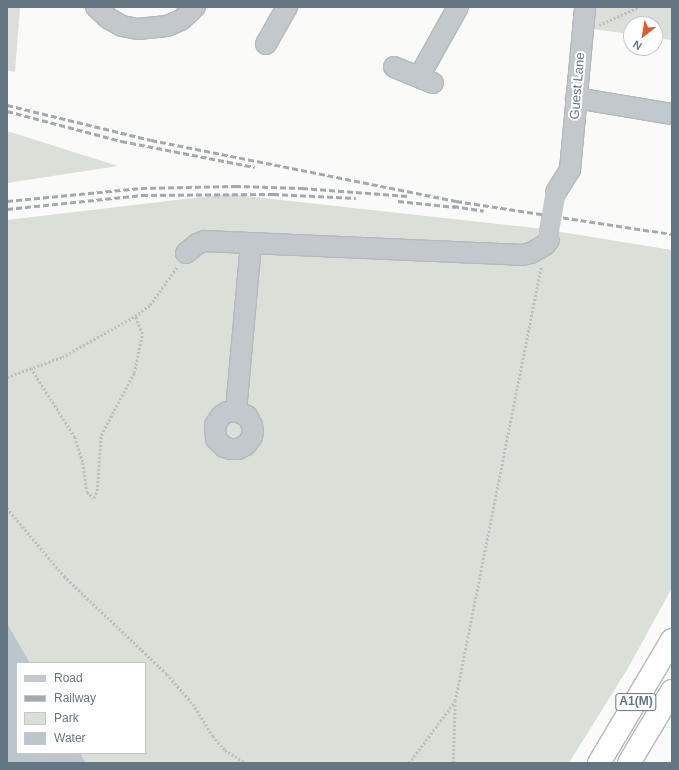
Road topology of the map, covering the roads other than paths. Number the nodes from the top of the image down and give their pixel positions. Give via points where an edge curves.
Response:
1 (96, 7) edge
2 (195, 7) edge
3 (287, 7) edge
4 (458, 7) edge
5 (585, 7) edge
6 (266, 44) dead end
7 (394, 67) dead end
8 (576, 98) junction
9 (672, 114) edge
10 (251, 244) junction
11 (186, 253) road end
12 (236, 411) dead end
13 (672, 640) edge
14 (672, 691) edge
15 (599, 763) edge
16 (629, 763) edge

1 - 2 street via 122,26 138,30 167,26 181,20
3 - 6 street
4 - 7 street via 426,80
5 - 8 street, Guest Lane
8 - 9 street
8 - 10 street, Guest Lane, bridge via 570,170 556,192 547,242 531,254
10 - 11 street via 204,241
10 - 12 street
13 - 15 highway, A1(M)
14 - 16 highway, A1(M)

